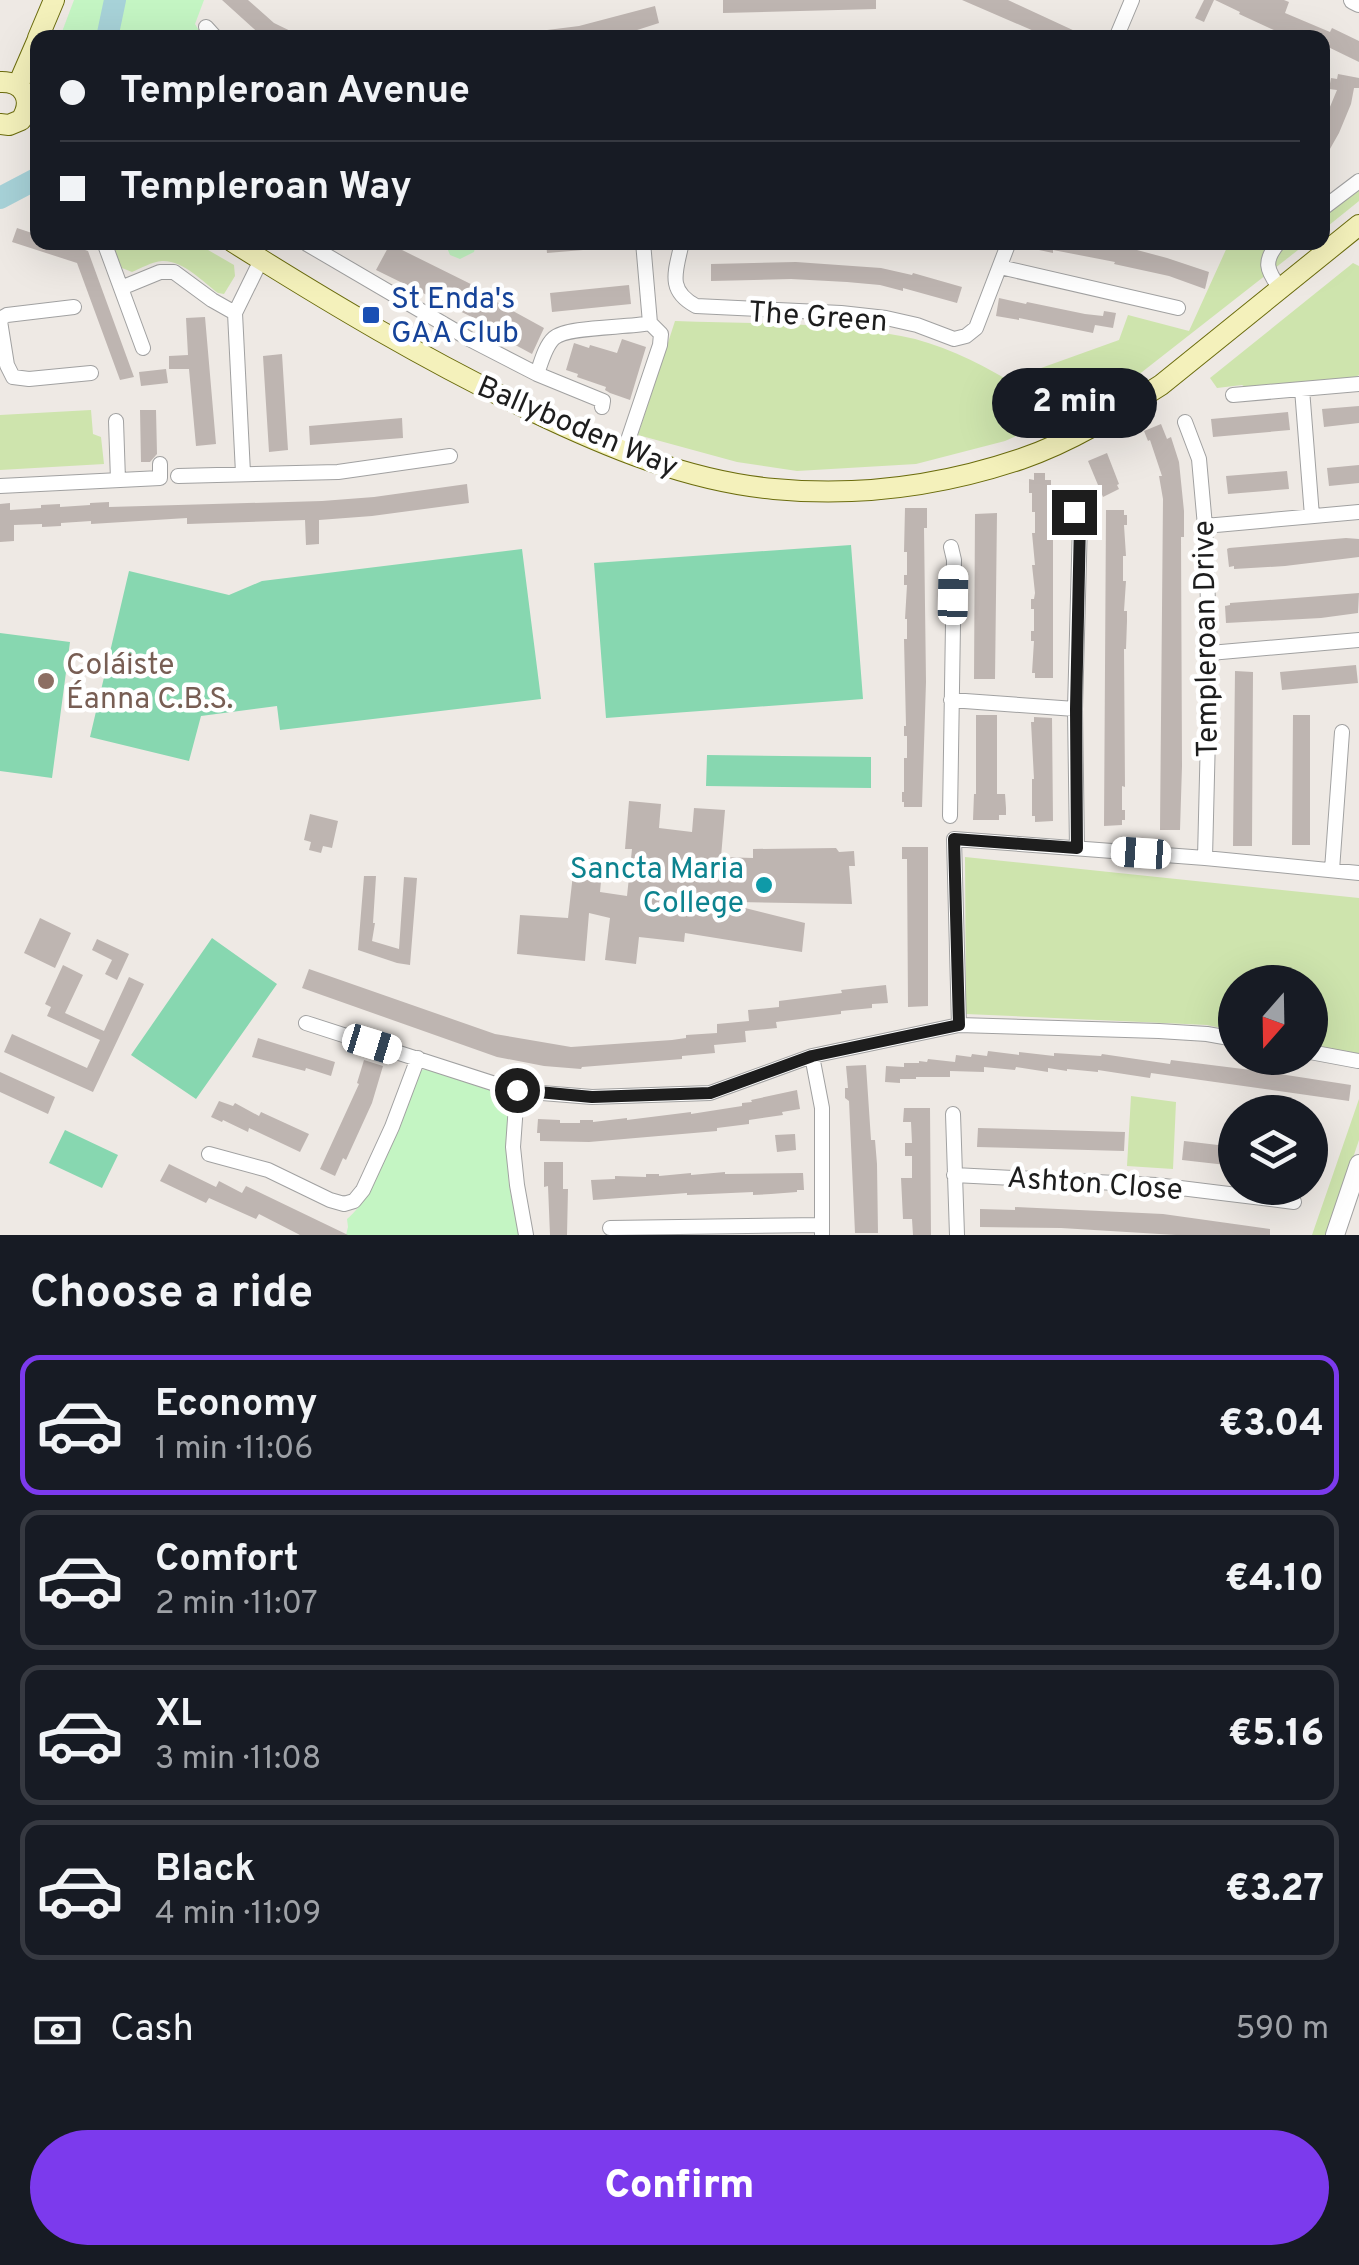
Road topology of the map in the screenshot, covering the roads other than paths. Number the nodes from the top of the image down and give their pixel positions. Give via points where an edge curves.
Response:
1 (54, 0) edge
2 (1132, 0) edge
3 (41, 30) edge
4 (1119, 30) edge
5 (30, 55) edge
6 (9, 84) edge
7 (30, 113) edge
8 (30, 118) edge
9 (0, 124) edge
10 (1359, 182) edge
11 (1330, 204) edge
12 (1359, 225) edge
13 (1330, 248) edge
14 (107, 250) edge
15 (245, 250) edge
16 (310, 250) edge
17 (643, 250) edge
18 (680, 250) edge
19 (1006, 250) edge
20 (1272, 250) edge
21 (1328, 250) edge
22 (261, 260) junction
23 (1000, 268) junction
24 (121, 288) junction
25 (1280, 288) junction
26 (74, 307) dead end
27 (1178, 308) dead end
28 (235, 313) junction
29 (0, 320) edge
30 (650, 323) junction
31 (142, 348) dead end
32 (91, 373) dead end
33 (537, 374) junction
34 (1359, 384) edge
35 (1302, 389) junction
36 (1233, 395) dead end
37 (602, 406) dead end
38 (116, 420) dead end
39 (1185, 422) dead end
40 (624, 452) junction
41 (450, 456) dead end
42 (160, 464) dead end
43 (243, 473) junction
44 (178, 476) dead end
45 (118, 480) junction
46 (0, 486) edge
47 (1074, 512) dead end
48 (1359, 512) edge
49 (1312, 516) junction
50 (1205, 526) junction
51 (951, 547) dead end
52 (1359, 640) edge
53 (1210, 653) junction
54 (951, 700) junction
55 (1076, 709) junction
56 (1342, 732) dead end
57 (950, 816) dead end
58 (1077, 848) junction
59 (1206, 858) junction
60 (1332, 870) junction
61 (1359, 874) edge
62 (306, 1023) dead end
63 (959, 1025) junction
64 (1218, 1036) edge
65 (1328, 1055) edge
66 (812, 1056) junction
67 (418, 1058) junction
68 (1358, 1061) edge
69 (517, 1090) junction
70 (954, 1114) dead end
71 (208, 1154) dead end
72 (1359, 1164) edge
73 (954, 1175) junction
74 (1218, 1193) edge
75 (610, 1228) dead end
76 (822, 1230) edge
77 (526, 1235) edge
78 (957, 1235) edge
79 (1335, 1235) edge

1 - 3 main road
2 - 4 street
5 - 6 main road
6 - 7 main road via 27,97
8 - 9 main road
10 - 11 street
12 - 13 main road, Ballyboden Way
14 - 24 street
15 - 22 main road, Ballyboden Way
16 - 33 street
17 - 30 street
18 - 23 street, The Green via 674,282 696,306 886,318 954,338 976,328
19 - 23 street, The Green
20 - 25 street via 1270,274
21 - 25 main road, Ballyboden Way
22 - 28 street
22 - 40 main road, Ballyboden Way via 403,346
23 - 27 street
24 - 28 street via 174,272
24 - 31 street
25 - 40 main road, Ballyboden Way via 1126,408 1022,459 959,477 856,492 774,489 673,470
26 - 29 street
28 - 43 street
29 - 32 street via 13,377
30 - 33 street via 562,332 551,340
30 - 40 street via 660,345
33 - 37 street
34 - 35 street
35 - 36 street
35 - 49 street
38 - 45 street
39 - 50 street, Templeroan Drive via 1198,459
41 - 43 street via 338,472
42 - 45 street via 160,478
43 - 44 street
45 - 46 street
47 - 55 street via 1080,522
48 - 49 street
49 - 50 street
50 - 53 street, Templeroan Drive
51 - 54 street
52 - 53 street
53 - 59 street, Templeroan Drive
54 - 55 street
54 - 57 street
55 - 58 street
56 - 60 street
58 - 59 street
58 - 63 street via 954,839
59 - 60 street
60 - 61 street
62 - 67 street
63 - 64 street
63 - 66 street
65 - 68 street
66 - 69 street via 710,1093 592,1097
66 - 76 street via 822,1108
67 - 69 street
67 - 71 street via 354,1200 344,1204 268,1170
69 - 77 street via 514,1147
70 - 73 street
72 - 79 street
73 - 74 street, Ashton Close
73 - 78 street
75 - 76 street

